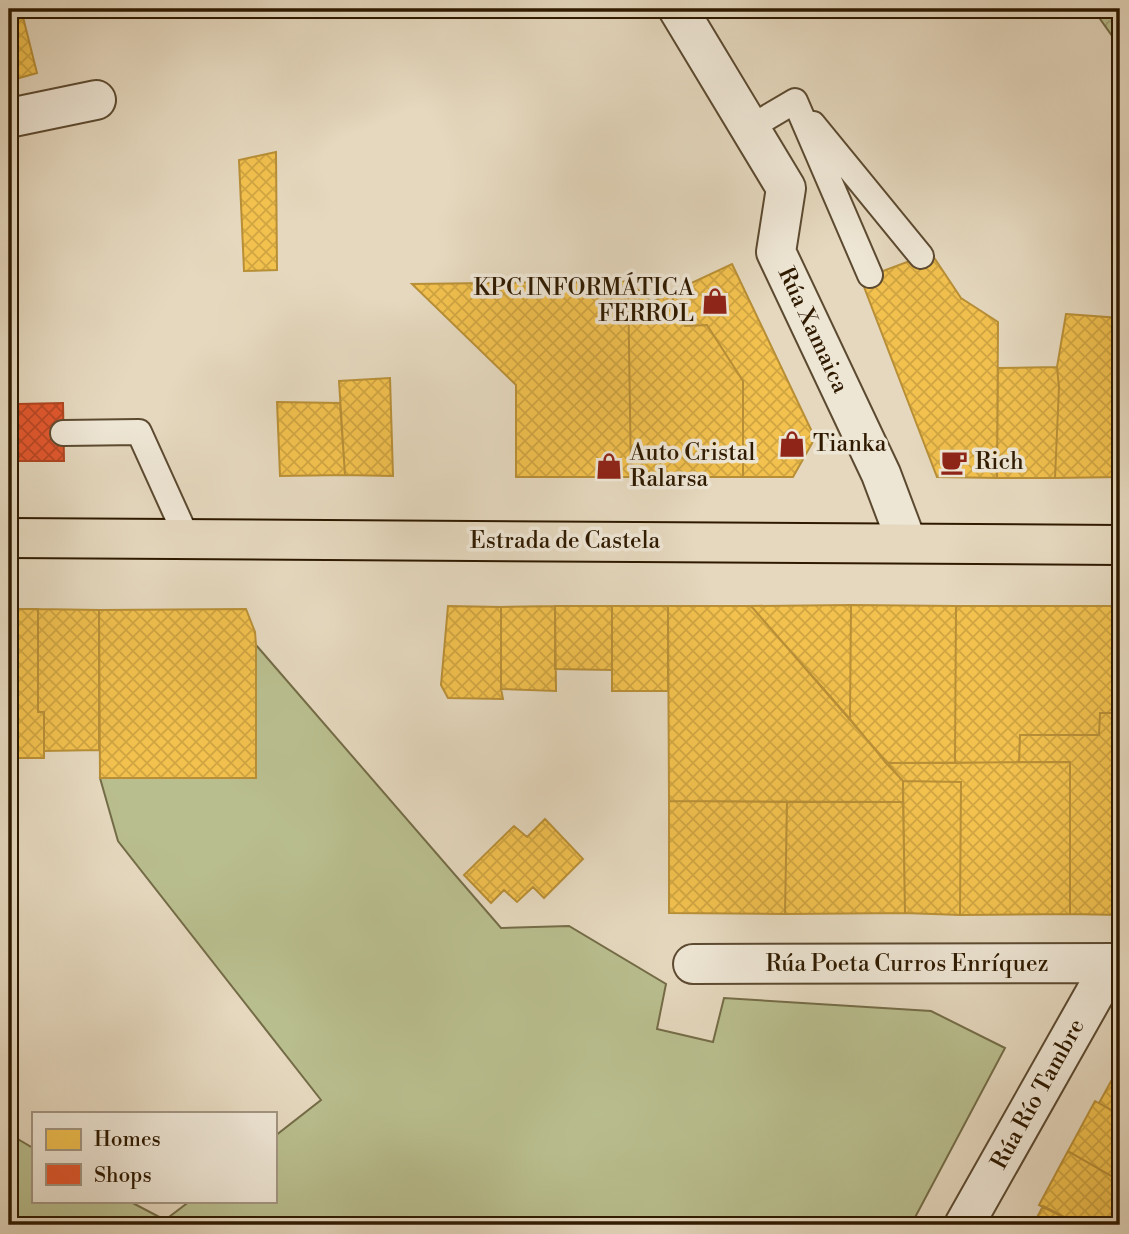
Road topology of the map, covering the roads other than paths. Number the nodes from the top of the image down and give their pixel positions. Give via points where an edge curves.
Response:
1 (678, 9) edge
2 (96, 100) dead end
3 (795, 101) junction
4 (9, 118) edge
5 (751, 127) junction
6 (921, 256) dead end
7 (870, 275) dead end
8 (63, 433) dead end
9 (9, 538) edge
10 (187, 540) junction
11 (907, 543) junction
12 (1120, 545) edge
13 (1116, 963) edge
14 (693, 964) dead end
15 (964, 1225) edge

1 - 5 street, Rúa Xamaica
2 - 4 street
3 - 5 lane
3 - 6 lane
3 - 7 lane
5 - 11 street, Rúa Xamaica via 786,188 776,251 881,474
8 - 10 lane via 139,432
9 - 10 main road, Estrada de Castela
10 - 11 main road, Estrada de Castela
11 - 12 main road, Estrada de Castela
13 - 14 street, Rúa Poeta Curros Enríquez
13 - 15 street, Rúa Río Tambre

